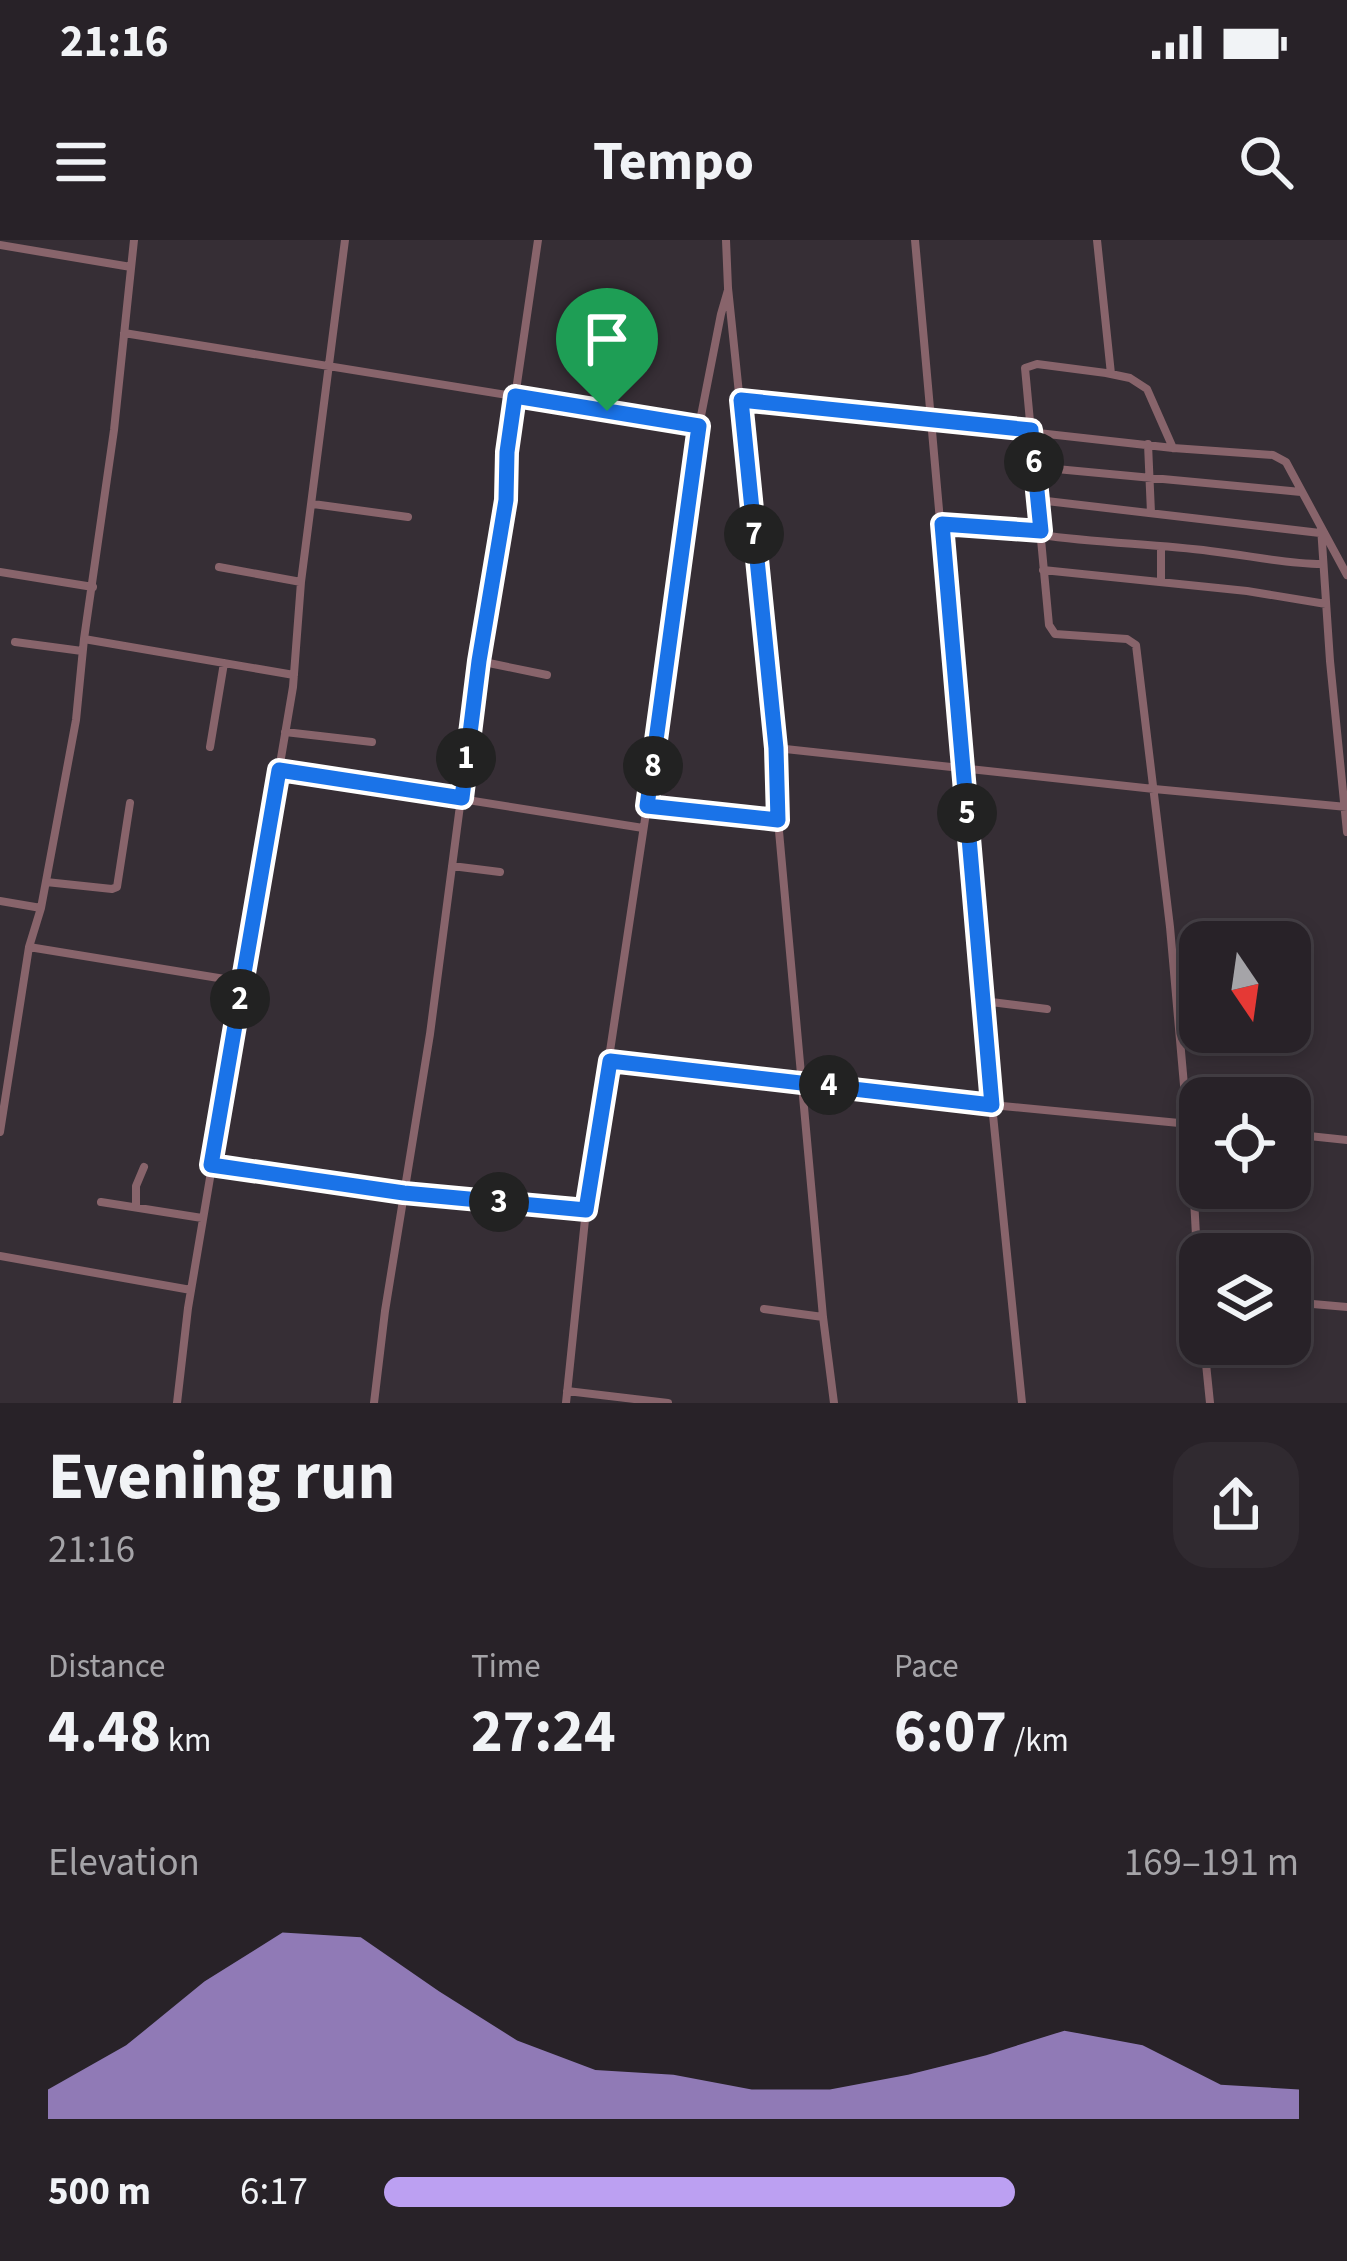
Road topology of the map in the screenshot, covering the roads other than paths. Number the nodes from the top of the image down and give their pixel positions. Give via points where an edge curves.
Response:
1 (134, 240) edge
2 (345, 240) edge
3 (538, 240) edge
4 (726, 240) edge
5 (915, 240) edge
6 (1097, 240) edge
7 (0, 245) edge
8 (131, 267) junction
9 (728, 288) junction
10 (124, 333) junction
11 (331, 367) junction
12 (1111, 374) junction
13 (515, 396) junction
14 (741, 400) junction
15 (932, 419) junction
16 (699, 426) junction
17 (1031, 430) junction
18 (1148, 445) junction
19 (1173, 448) junction
20 (1035, 467) junction
21 (1149, 479) junction
22 (1303, 492) junction
23 (1038, 500) junction
24 (313, 504) junction
25 (1151, 513) junction
26 (408, 518) dead end
27 (942, 524) junction
28 (1321, 529) junction
29 (1041, 533) junction
30 (1161, 546) junction
31 (1322, 564) junction
32 (219, 567) dead end
33 (1043, 570) junction
34 (0, 572) edge
35 (1347, 574) edge
36 (1161, 581) junction
37 (301, 582) junction
38 (93, 587) junction
39 (1325, 604) junction
40 (84, 639) junction
41 (15, 642) dead end
42 (82, 651) junction
43 (479, 661) junction
44 (224, 662) junction
45 (294, 675) junction
46 (548, 675) dead end
47 (285, 733) junction
48 (371, 742) dead end
49 (210, 747) dead end
50 (776, 748) junction
51 (963, 767) junction
52 (279, 770) junction
53 (1154, 789) junction
54 (462, 798) junction
55 (130, 803) dead end
56 (647, 806) junction
57 (1346, 806) edge
58 (778, 820) junction
59 (643, 828) junction
60 (1347, 832) edge
61 (452, 866) junction
62 (500, 872) dead end
63 (46, 882) junction
64 (0, 901) edge
65 (41, 908) junction
66 (29, 947) junction
67 (243, 982) junction
68 (983, 1001) junction
69 (1047, 1009) dead end
70 (610, 1061) junction
71 (1182, 1077) edge
72 (802, 1082) junction
73 (992, 1105) junction
74 (1179, 1123) edge
75 (0, 1132) edge
76 (1311, 1136) edge
77 (1347, 1140) edge
78 (211, 1165) junction
79 (144, 1167) dead end
80 (404, 1193) junction
81 (101, 1202) dead end
82 (136, 1207) junction
83 (586, 1210) junction
84 (202, 1218) junction
85 (0, 1256) edge
86 (190, 1290) junction
87 (1311, 1304) edge
88 (1347, 1307) edge
89 (764, 1309) dead end
90 (824, 1317) junction
91 (1206, 1365) edge
92 (567, 1391) junction
93 (645, 1402) edge
94 (177, 1403) edge
95 (374, 1403) edge
96 (566, 1403) edge
97 (668, 1403) edge
98 (834, 1403) edge
99 (1022, 1403) edge
100 (1210, 1403) edge

1 - 8 street
2 - 11 street
3 - 13 street
4 - 9 street
5 - 15 street
6 - 12 street
7 - 8 street
8 - 10 street
9 - 14 street
9 - 16 street
10 - 11 street
10 - 38 street
11 - 13 street
11 - 24 street
12 - 17 street via 1026,365
12 - 19 street via 1147,389
13 - 16 street
13 - 43 street
14 - 15 street
14 - 50 street
15 - 17 street
15 - 27 street
16 - 56 street
17 - 18 street
17 - 20 street
18 - 19 street
18 - 21 street
19 - 22 street via 1273,455
20 - 21 street
20 - 23 street
21 - 22 street
21 - 25 street
22 - 28 street
23 - 25 street
23 - 29 street
24 - 26 street
24 - 37 street
25 - 28 street
27 - 29 street
27 - 51 street
28 - 31 street
28 - 35 street
29 - 30 street
29 - 33 street
30 - 31 street
30 - 36 street
31 - 39 street
32 - 37 street
33 - 36 street
33 - 53 street via 1054,634 1136,645
34 - 38 street
36 - 39 street
37 - 45 street
38 - 40 street
39 - 57 street
40 - 42 street
40 - 44 street
41 - 42 street
42 - 63 street
43 - 46 street
43 - 54 street
44 - 45 street
44 - 49 street
45 - 47 street
47 - 48 street
47 - 52 street
50 - 51 street
50 - 58 street
51 - 53 street
51 - 68 street
52 - 54 street
52 - 67 street
53 - 57 street
53 - 71 street
54 - 59 street
54 - 61 street
55 - 63 street via 117,887
56 - 58 street
56 - 59 street
57 - 60 street
58 - 72 street
59 - 70 street
61 - 62 street
61 - 80 street
63 - 65 street
64 - 65 street
65 - 66 street
66 - 67 street
66 - 75 street
67 - 78 street
68 - 69 street
68 - 73 street
70 - 72 street
70 - 83 street
72 - 73 street
72 - 90 street
73 - 74 street
73 - 99 street
76 - 77 street
78 - 80 street
78 - 84 street
79 - 82 street
80 - 83 street
80 - 95 street
81 - 82 street
82 - 84 street
83 - 92 street
84 - 86 street
85 - 86 street
86 - 94 street
87 - 88 street
89 - 90 street
90 - 98 street
91 - 100 street
92 - 93 street
92 - 96 street
93 - 97 street

